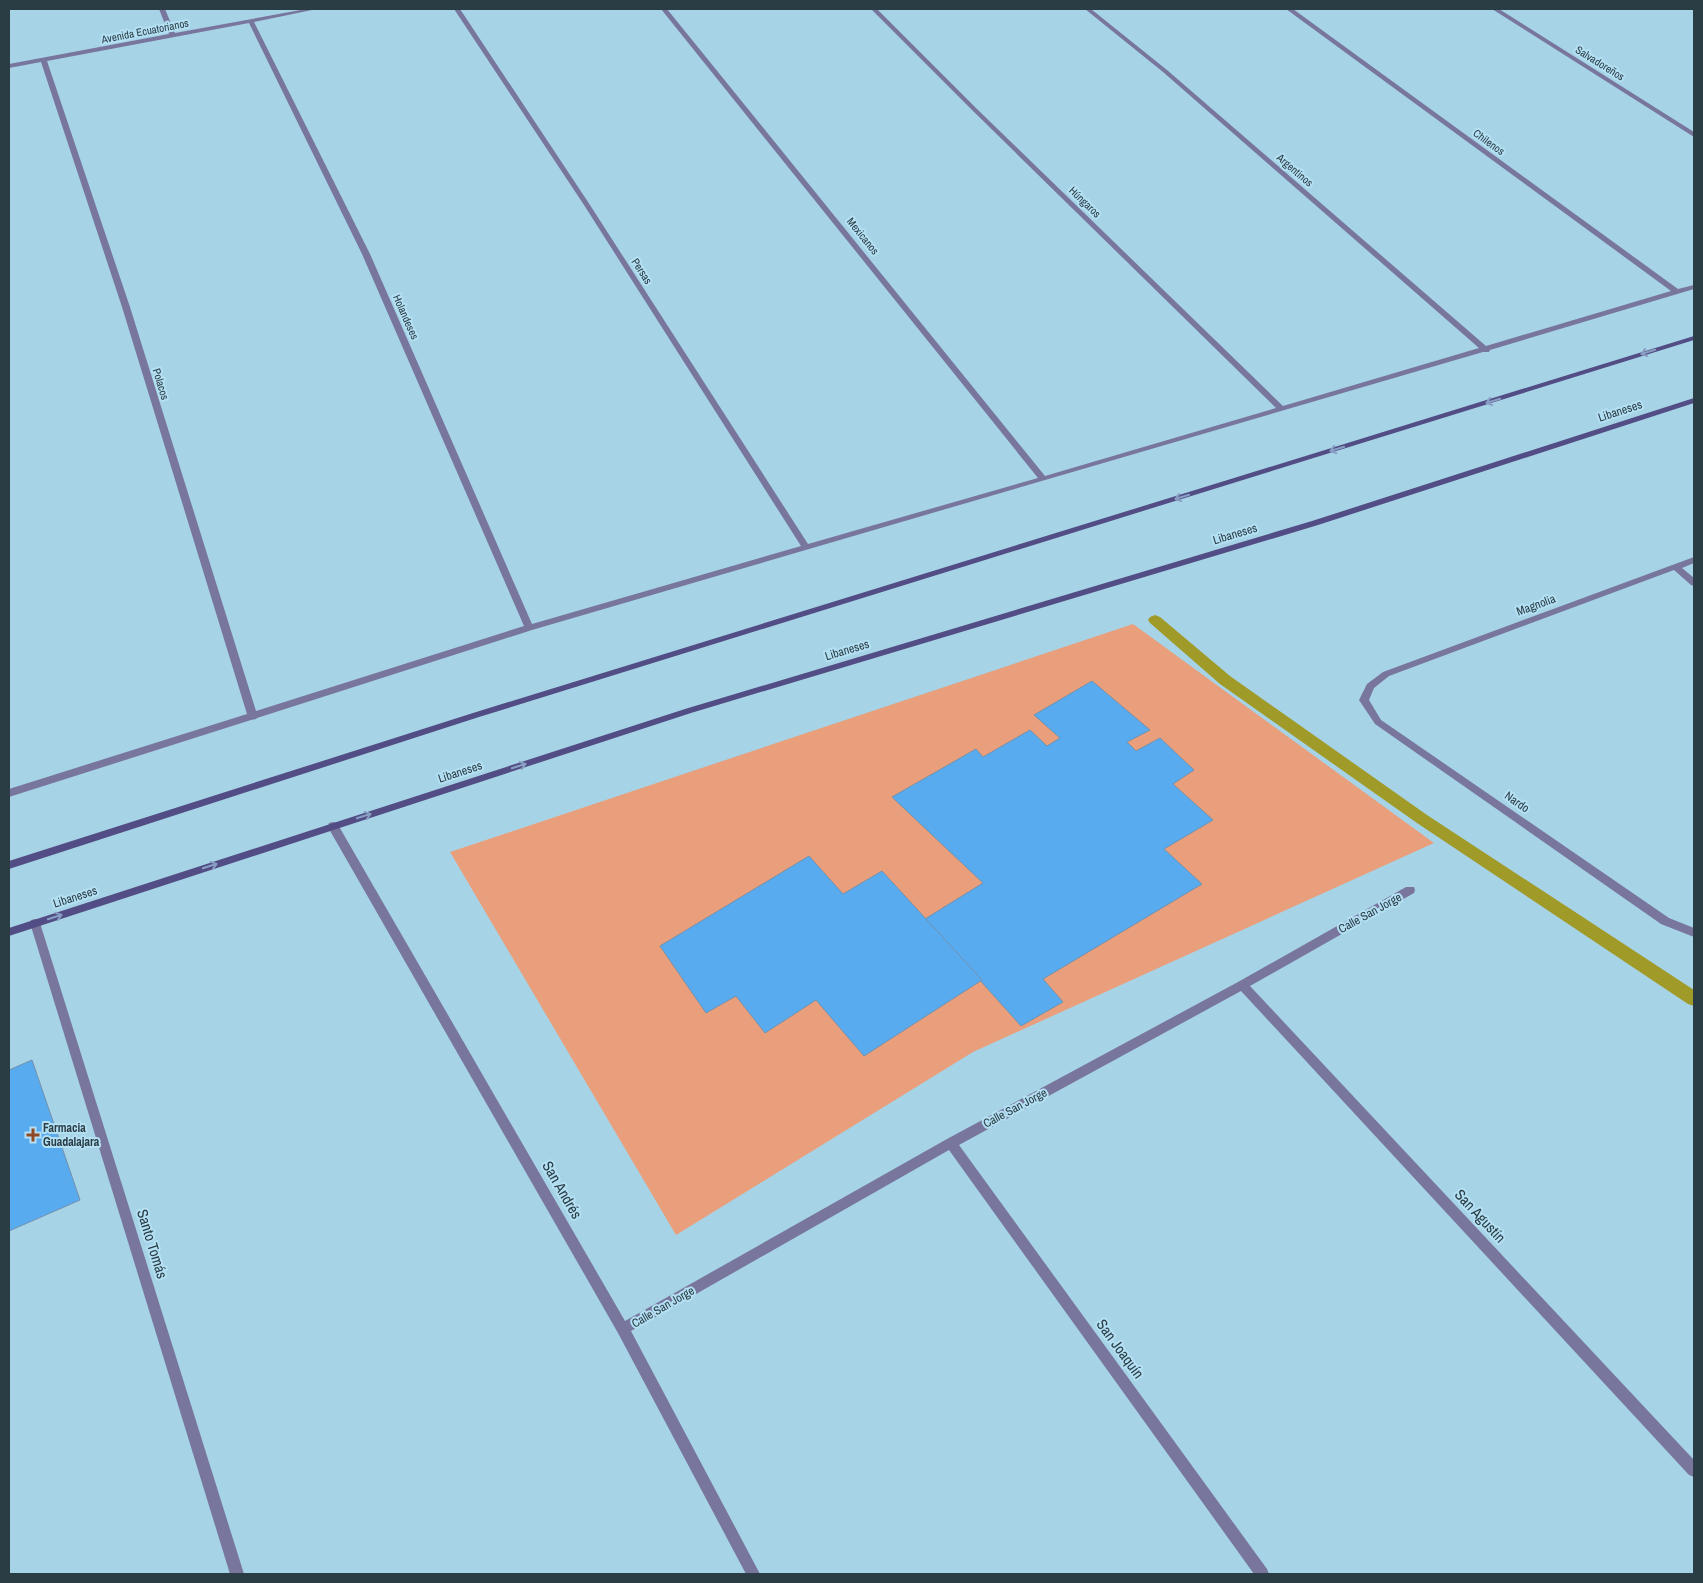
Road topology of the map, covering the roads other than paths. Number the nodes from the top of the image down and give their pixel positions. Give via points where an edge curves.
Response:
1 (162, 9) edge
2 (314, 9) edge
3 (457, 9) edge
4 (664, 9) edge
5 (874, 9) edge
6 (1088, 9) edge
7 (1289, 9) edge
8 (1495, 9) edge
9 (251, 20) junction
10 (173, 36) junction
11 (44, 60) junction
12 (9, 66) edge
13 (1694, 135) edge
14 (1694, 287) edge
15 (1677, 292) junction
16 (1694, 338) edge
17 (1486, 350) junction
18 (1694, 400) edge
19 (1282, 409) junction
20 (1044, 479) junction
21 (806, 547) junction
22 (1694, 560) edge
23 (1676, 567) junction
24 (1694, 583) edge
25 (529, 628) junction
26 (1386, 674) joint
27 (253, 717) junction
28 (9, 794) edge
29 (333, 826) junction
30 (9, 865) edge
31 (1410, 890) dead end
32 (36, 923) junction
33 (9, 932) edge
34 (1694, 933) edge
35 (1242, 985) junction
36 (951, 1143) junction
37 (623, 1329) junction
38 (1694, 1470) edge
39 (237, 1574) edge
40 (753, 1574) edge
41 (1262, 1574) edge

1 - 10 street
2 - 9 street, Avenida Ecuatorianos
3 - 21 street, Persas
4 - 20 street, Mexicanos
5 - 19 street, Húngaros
6 - 17 street, Argentinos via 1165,71
7 - 15 street, Chilenos
8 - 13 street, Salvadoreños
9 - 10 street, Avenida Ecuatorianos
9 - 25 street, Holandeses via 366,254
10 - 11 street, Avenida Ecuatorianos
11 - 12 street, Avenida Ecuatorianos
11 - 27 street, Polacos via 126,307
14 - 15 street
15 - 17 street
16 -> 30 main road via 485,712
17 - 19 street
29 -> 18 main road, Libaneses via 688,711 1315,523
19 - 20 street
20 - 21 street
21 - 25 street
22 - 23 street, Magnolia
23 - 24 street
23 - 26 street, Magnolia
25 - 27 street
26 - 34 street, Nardo via 1370,686 1364,700 1378,722 1636,902 1665,921
27 - 28 street
32 -> 29 main road, Libaneses
29 - 37 street, San Andrés
31 - 35 street, Calle San Jorge
32 - 33 main road, Libaneses
32 - 39 street, Santo Tomás
35 - 36 street, Calle San Jorge
35 - 38 street, San Agustín
36 - 37 street, Calle San Jorge
36 - 41 street, San Joaquín
37 - 40 street, San Andrés

